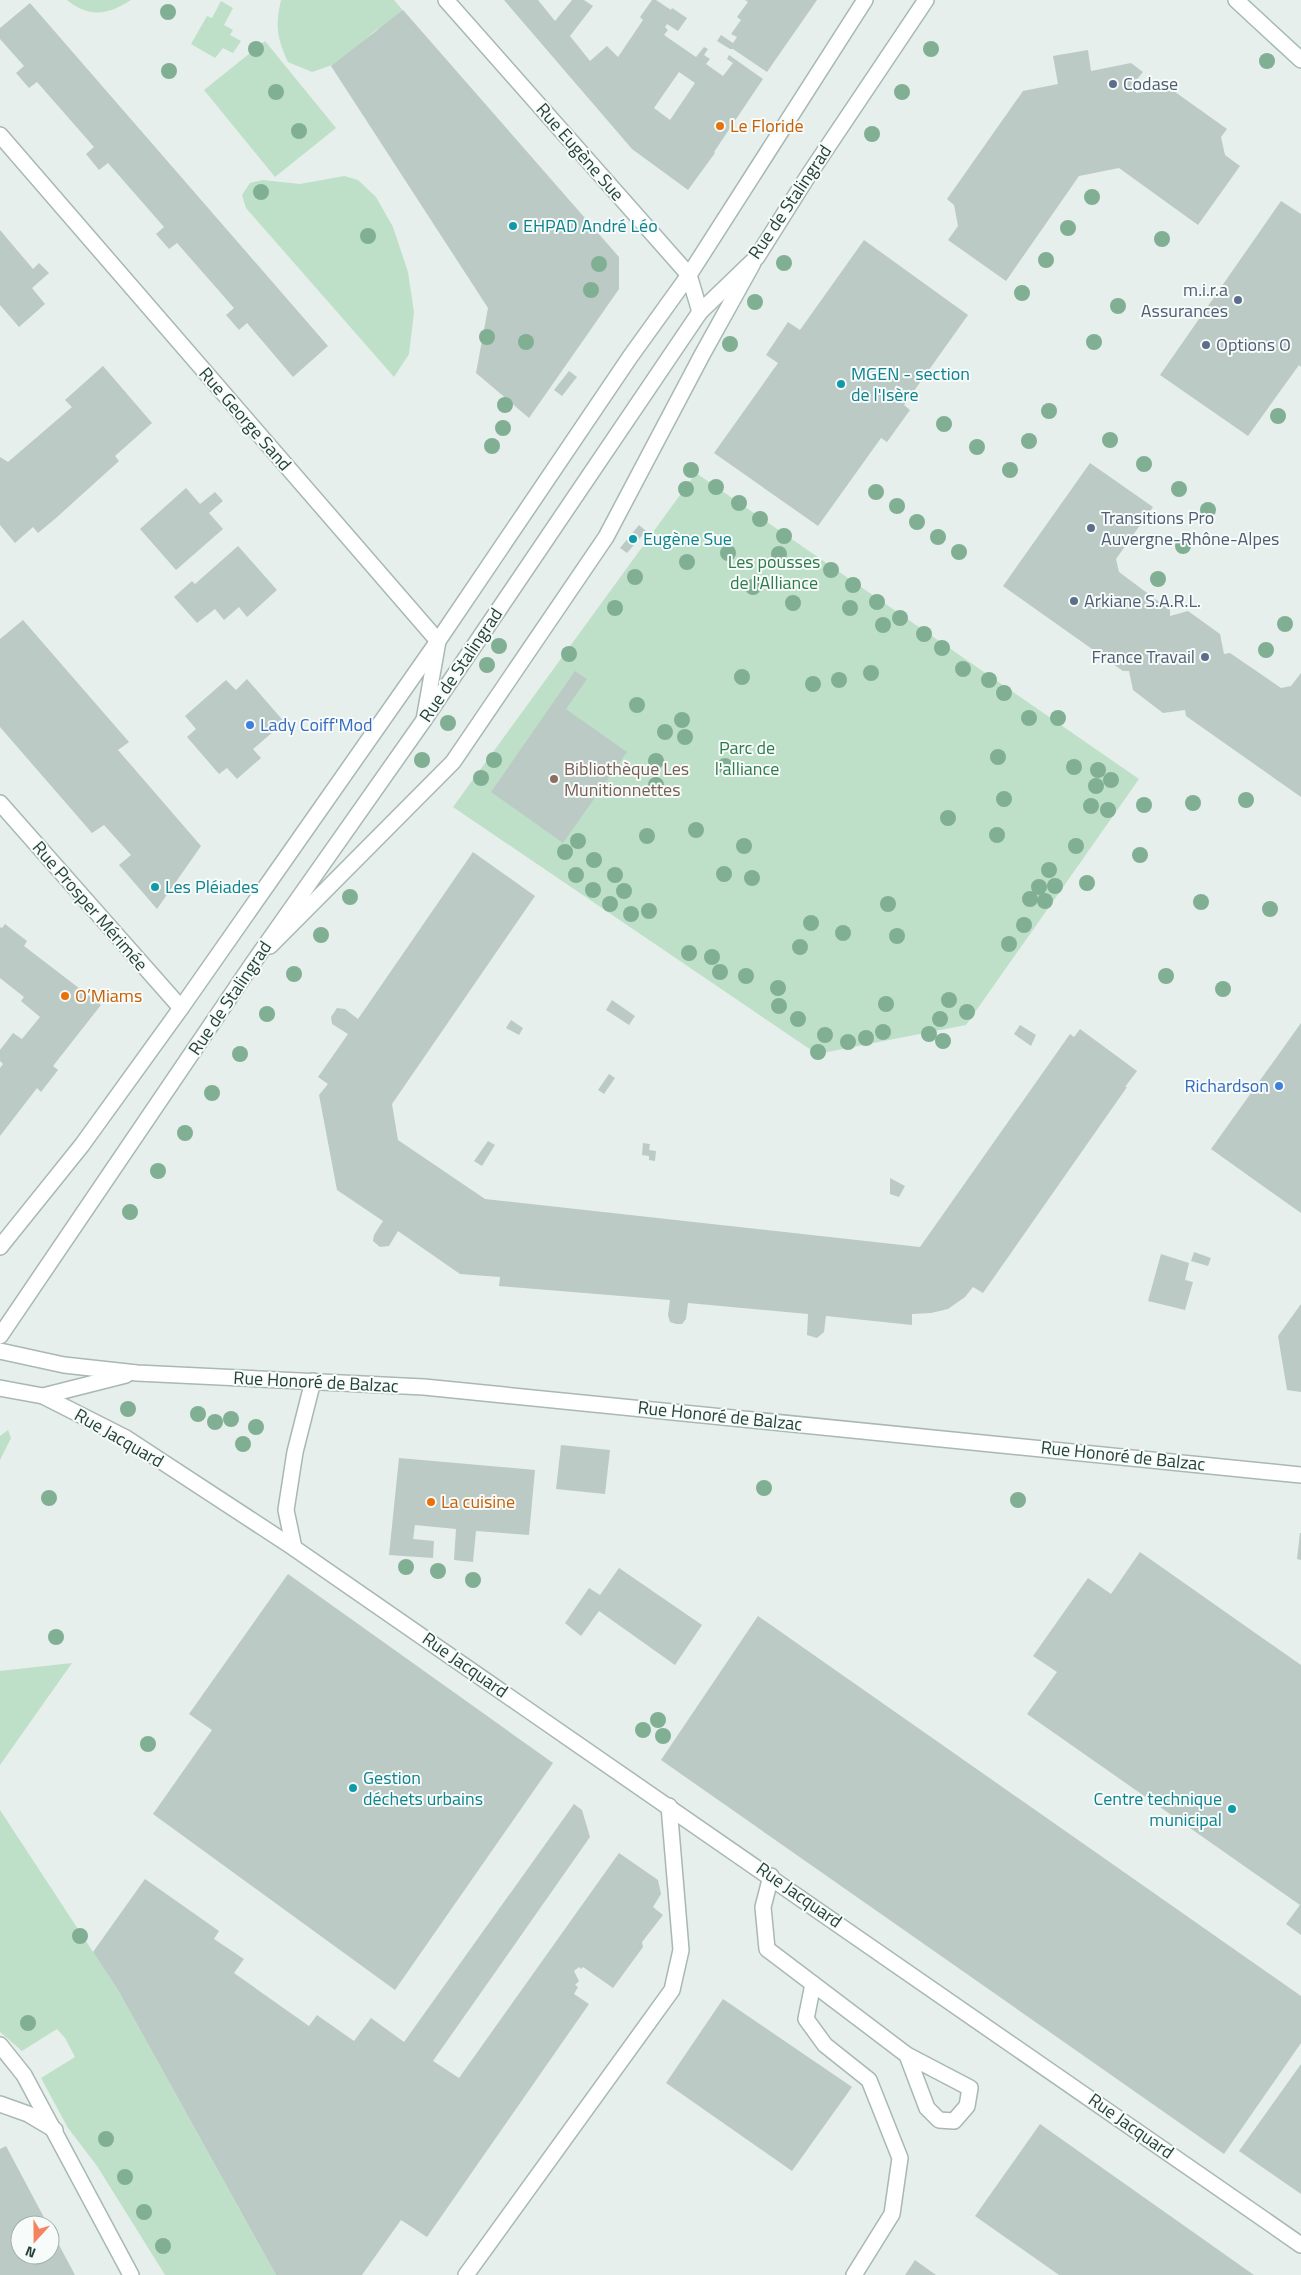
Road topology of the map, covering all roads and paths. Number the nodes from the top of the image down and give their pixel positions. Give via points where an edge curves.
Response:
1 (446, 0) edge
2 (864, 0) edge
3 (926, 0) edge
4 (1236, 0) edge
5 (1301, 60) edge
6 (0, 135) edge
7 (757, 257) junction
8 (689, 275) junction
9 (700, 312) junction
10 (438, 641) junction
11 (424, 720) junction
12 (0, 802) edge
13 (254, 963) junction
14 (181, 1008) junction
15 (0, 1247) edge
16 (0, 1336) edge
17 (0, 1351) edge
18 (137, 1373) junction
19 (313, 1381) junction
20 (0, 1388) edge
21 (43, 1396) junction
22 (1301, 1475) edge
23 (294, 1548) junction
24 (669, 1806) junction
25 (771, 1876) junction
26 (814, 1984) junction
27 (0, 2045) edge
28 (907, 2055) junction
29 (0, 2104) edge
30 (56, 2131) junction
31 (1301, 2245) edge
32 (131, 2275) edge
33 (466, 2275) edge
34 (854, 2275) edge

1 - 8 street, Rue Eugène Sue
2 - 8 street, Rue de Stalingrad
3 - 7 street, Rue de Stalingrad
4 - 5 street
6 - 10 street, Rue George Sand
7 - 9 street, Rue de Stalingrad
7 - 13 street via 606,538 453,762
8 - 9 street, Rue Eugène Sue
8 - 10 street, Rue de Stalingrad
9 - 11 street, Rue de Stalingrad
10 - 11 street
10 - 14 street, Rue de Stalingrad
11 - 13 street, Rue de Stalingrad
12 - 14 street, Rue Prosper Mérimée
13 - 16 street, Rue de Stalingrad
14 - 15 street, Rue de Stalingrad via 82,1145
17 - 18 street, Rue Honoré de Balzac via 64,1365
18 - 19 street, Rue Honoré de Balzac
18 - 21 street, Rue Honoré de Balzac
19 - 22 street, Rue Honoré de Balzac via 473,1392
19 - 23 street via 294,1452 286,1510
20 - 21 street, Rue Honoré de Balzac
21 - 23 street, Rue Jacquard via 126,1438
23 - 24 street, Rue Jacquard
24 - 25 street, Rue Jacquard
24 - 33 street via 681,1950 672,1990
25 - 26 street via 763,1907 767,1949
25 - 31 street, Rue Jacquard
26 - 28 street
26 - 34 street via 806,2019 825,2045 869,2080 900,2158 892,2214
27 - 30 street via 24,2074
28 - 28 street via 927,2108 939,2120 954,2121 967,2106 970,2088
29 - 30 street via 28,2114
30 - 32 street

